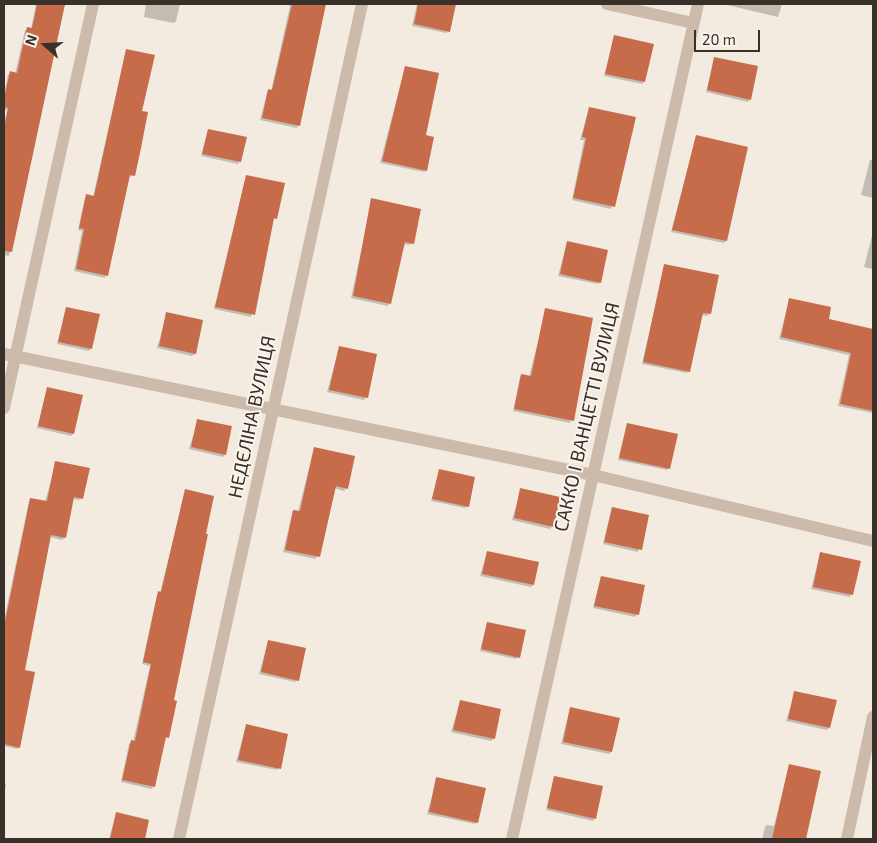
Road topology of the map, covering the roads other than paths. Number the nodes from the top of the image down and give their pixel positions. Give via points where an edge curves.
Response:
1 (93, 4) edge
2 (362, 4) edge
3 (607, 4) edge
4 (698, 4) edge
5 (693, 24) junction
6 (9, 355) edge
7 (4, 408) edge
8 (273, 409) junction
9 (593, 475) junction
10 (873, 541) edge
11 (873, 717) edge
12 (179, 839) edge
13 (512, 839) edge
14 (847, 839) edge

1 - 6 street
2 - 8 street, НЕДЄЛІНА ВУЛИЦЯ
3 - 5 street
4 - 5 street, САККО І ВАНЦЕТТІ ВУЛИЦЯ
5 - 9 street, САККО І ВАНЦЕТТІ ВУЛИЦЯ
6 - 7 street
6 - 8 street
8 - 9 street
8 - 12 street, НЕДЄЛІНА ВУЛИЦЯ
9 - 10 street
9 - 13 street, САККО І ВАНЦЕТТІ ВУЛИЦЯ
11 - 14 street

